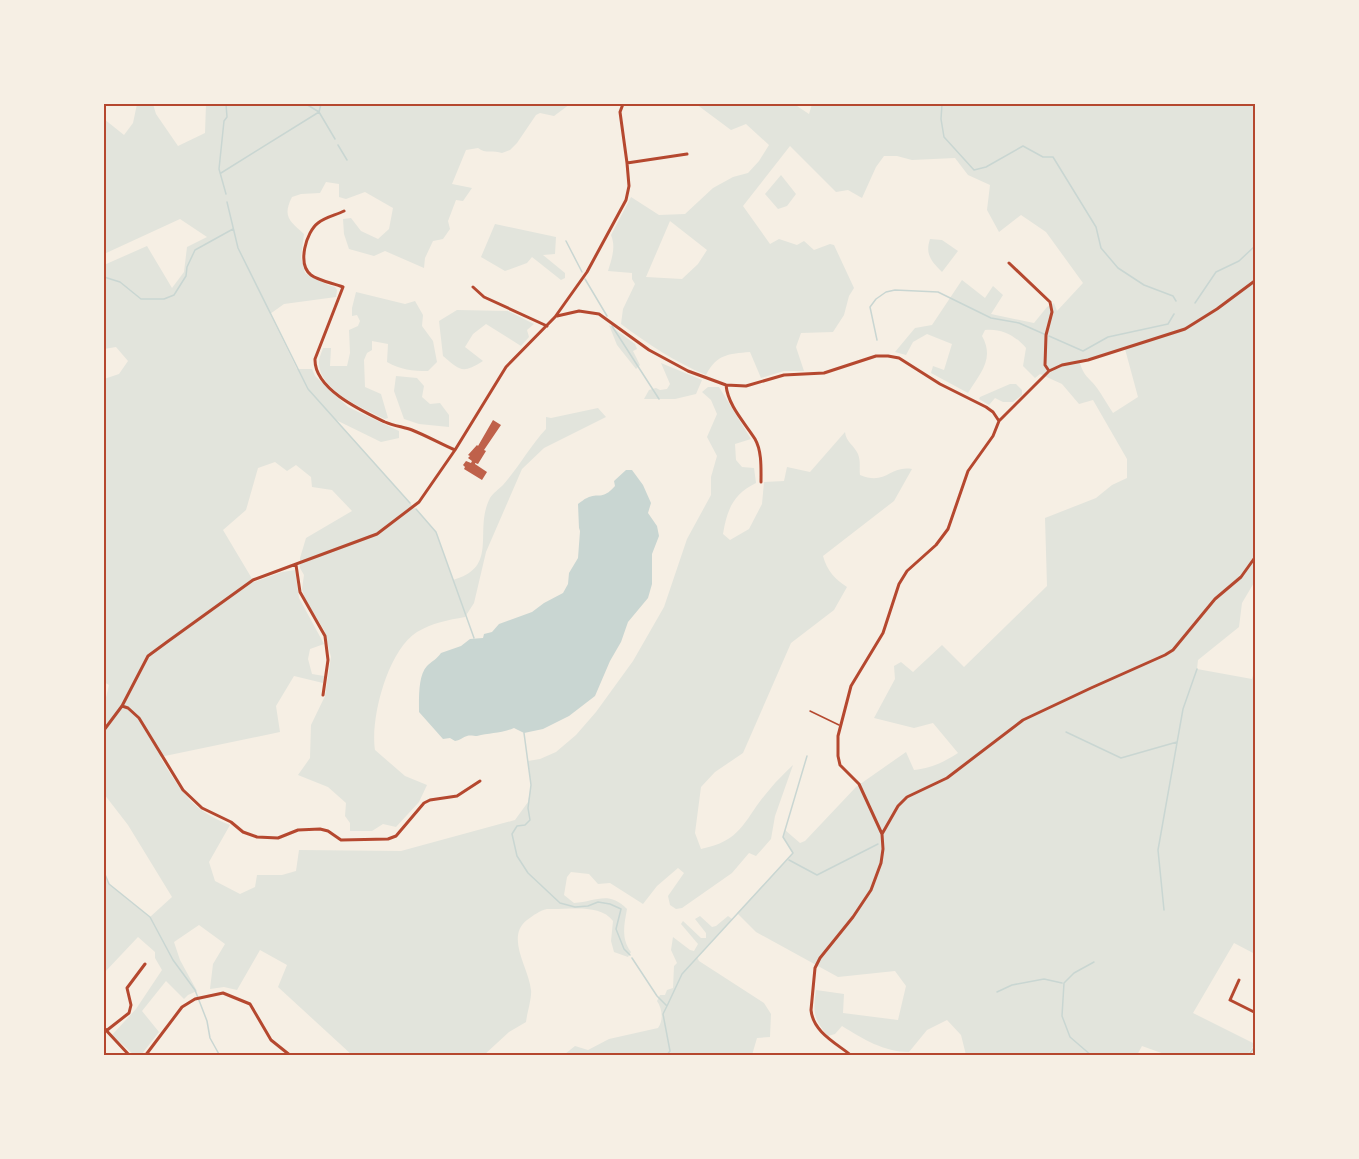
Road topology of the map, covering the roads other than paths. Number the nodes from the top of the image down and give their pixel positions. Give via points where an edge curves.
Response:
1 (623, 104) edge
2 (687, 154) dead end
3 (627, 163) junction
4 (344, 212) dead end
5 (1009, 263) dead end
6 (1256, 280) edge
7 (473, 287) dead end
8 (555, 316) junction
9 (547, 326) junction
10 (1049, 371) junction
11 (726, 385) junction
12 (999, 421) junction
13 (455, 450) junction
14 (761, 482) dead end
15 (1256, 555) edge
16 (296, 565) junction
17 (323, 695) dead end
18 (122, 706) junction
19 (810, 711) dead end
20 (840, 726) junction
21 (104, 730) edge
22 (480, 782) dead end
23 (882, 834) junction
24 (145, 963) dead end
25 (1239, 980) dead end
26 (1256, 1013) edge
27 (105, 1030) edge
28 (130, 1056) edge
29 (146, 1056) edge
30 (291, 1056) edge
31 (852, 1056) edge

1 - 3 street via 620,112
2 - 3 street
3 - 8 street via 626,200 587,272
4 - 13 street via 317,223 307,240 308,271 343,287 315,359 318,375 352,405
5 - 10 street via 1050,302 1045,364
6 - 10 street via 1185,329
7 - 9 street via 484,297
8 - 9 street
8 - 11 street via 579,311 599,314 649,350
9 - 13 street via 506,367
10 - 12 street
11 - 12 street via 746,386 784,375 824,373 876,356 888,356 899,358 986,407
11 - 14 street via 744,426 756,441
12 - 20 street via 968,471 948,529 899,584 883,633 851,686
13 - 16 street via 418,502 377,534
15 - 23 street via 1241,577 1215,600 1166,656 1023,720 947,778 908,797 898,806
16 - 17 street via 300,592 325,636 328,660
16 - 18 street via 253,580 148,656
18 - 21 street
18 - 22 street via 139,718 183,790 202,808 257,837 278,838 308,829 328,831 341,840 388,839 396,836 430,800 457,796
19 - 20 lane
20 - 23 street via 840,765 858,784
23 - 31 street via 881,862 871,890 820,958 814,974 814,1022
24 - 27 street via 127,988 129,1013
25 - 26 street via 1230,1000
27 - 28 street
29 - 30 street via 182,1007 200,997 223,993 250,1004 271,1040

